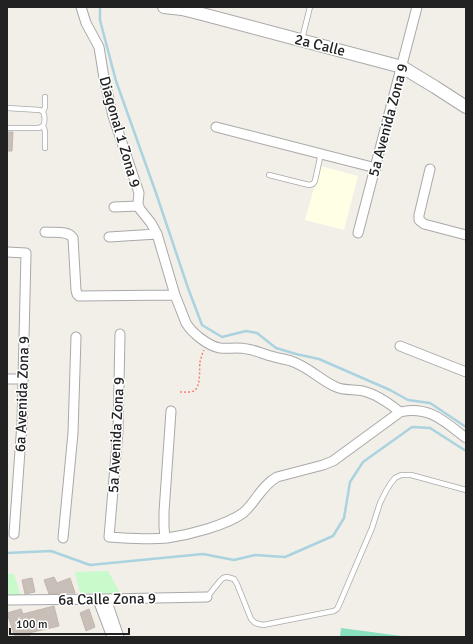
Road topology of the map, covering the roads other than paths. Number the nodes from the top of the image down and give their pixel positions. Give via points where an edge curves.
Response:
1 (81, 7) edge
2 (164, 7) edge
3 (170, 7) edge
4 (310, 7) edge
5 (418, 7) edge
6 (302, 41) junction
7 (402, 67) junction
8 (45, 97) dead end
9 (466, 107) edge
10 (7, 108) edge
11 (42, 112) junction
12 (43, 126) junction
13 (216, 127) dead end
14 (7, 128) edge
15 (45, 148) dead end
16 (322, 153) junction
17 (376, 168) junction
18 (430, 169) dead end
19 (269, 175) dead end
20 (139, 206) junction
21 (114, 207) dead end
22 (46, 232) dead end
23 (358, 233) dead end
24 (157, 234) junction
25 (466, 234) edge
26 (109, 237) dead end
27 (7, 252) edge
28 (175, 295) junction
29 (120, 334) dead end
30 (76, 337) dead end
31 (400, 346) dead end
32 (466, 372) edge
33 (7, 379) edge
34 (23, 379) junction
35 (171, 411) dead end
36 (400, 412) junction
37 (466, 438) edge
38 (466, 490) edge
39 (14, 534) dead end
40 (63, 538) dead end
41 (165, 538) junction
42 (208, 597) joint
43 (102, 599) junction
44 (7, 600) edge
45 (112, 637) edge
46 (120, 637) edge

1 - 20 street, Diagonal 1 Zona 9 via 86,23 99,47 113,116 139,193
2 - 3 street, 2a Calle
3 - 6 street, 2a Calle
4 - 6 lane
5 - 7 street, 5a Avenida Zona 9
6 - 7 street, 2a Calle
7 - 9 street, 2a Calle
7 - 17 street, 5a Avenida Zona 9
8 - 11 lane
10 - 11 lane
11 - 12 lane
12 - 14 lane
12 - 15 lane
13 - 16 street
16 - 17 street
16 - 19 lane via 313,184
17 - 23 street, 5a Avenida Zona 9
18 - 25 street via 418,215 419,220 424,224
20 - 21 street
20 - 24 street, Diagonal 1 Zona 9
22 - 28 street via 67,233 73,238 77,294
24 - 26 street
24 - 28 street, Diagonal 1 Zona 9
27 - 34 street, 6a Avenida Zona 9 via 26,253
28 - 36 street, Diagonal 1 Zona 9 via 188,327 207,342 218,347 247,349 291,361 304,366 335,386 369,392
29 - 41 street, 5a Avenida Zona 9 via 118,431 109,537
30 - 40 street via 73,433
31 - 32 street
33 - 34 street
34 - 39 street, 6a Avenida Zona 9
35 - 41 street via 164,512
36 - 37 street via 413,410 432,414
36 - 41 street via 333,461 271,480 250,506 237,517 218,526
38 - 42 lane via 411,475 395,478 386,491 342,598 334,611 263,625 255,623 234,579 227,577 220,581
42 - 43 street, 6a Calle Zona 9
43 - 44 street, 6a Calle Zona 9
43 - 45 street
43 - 46 street

